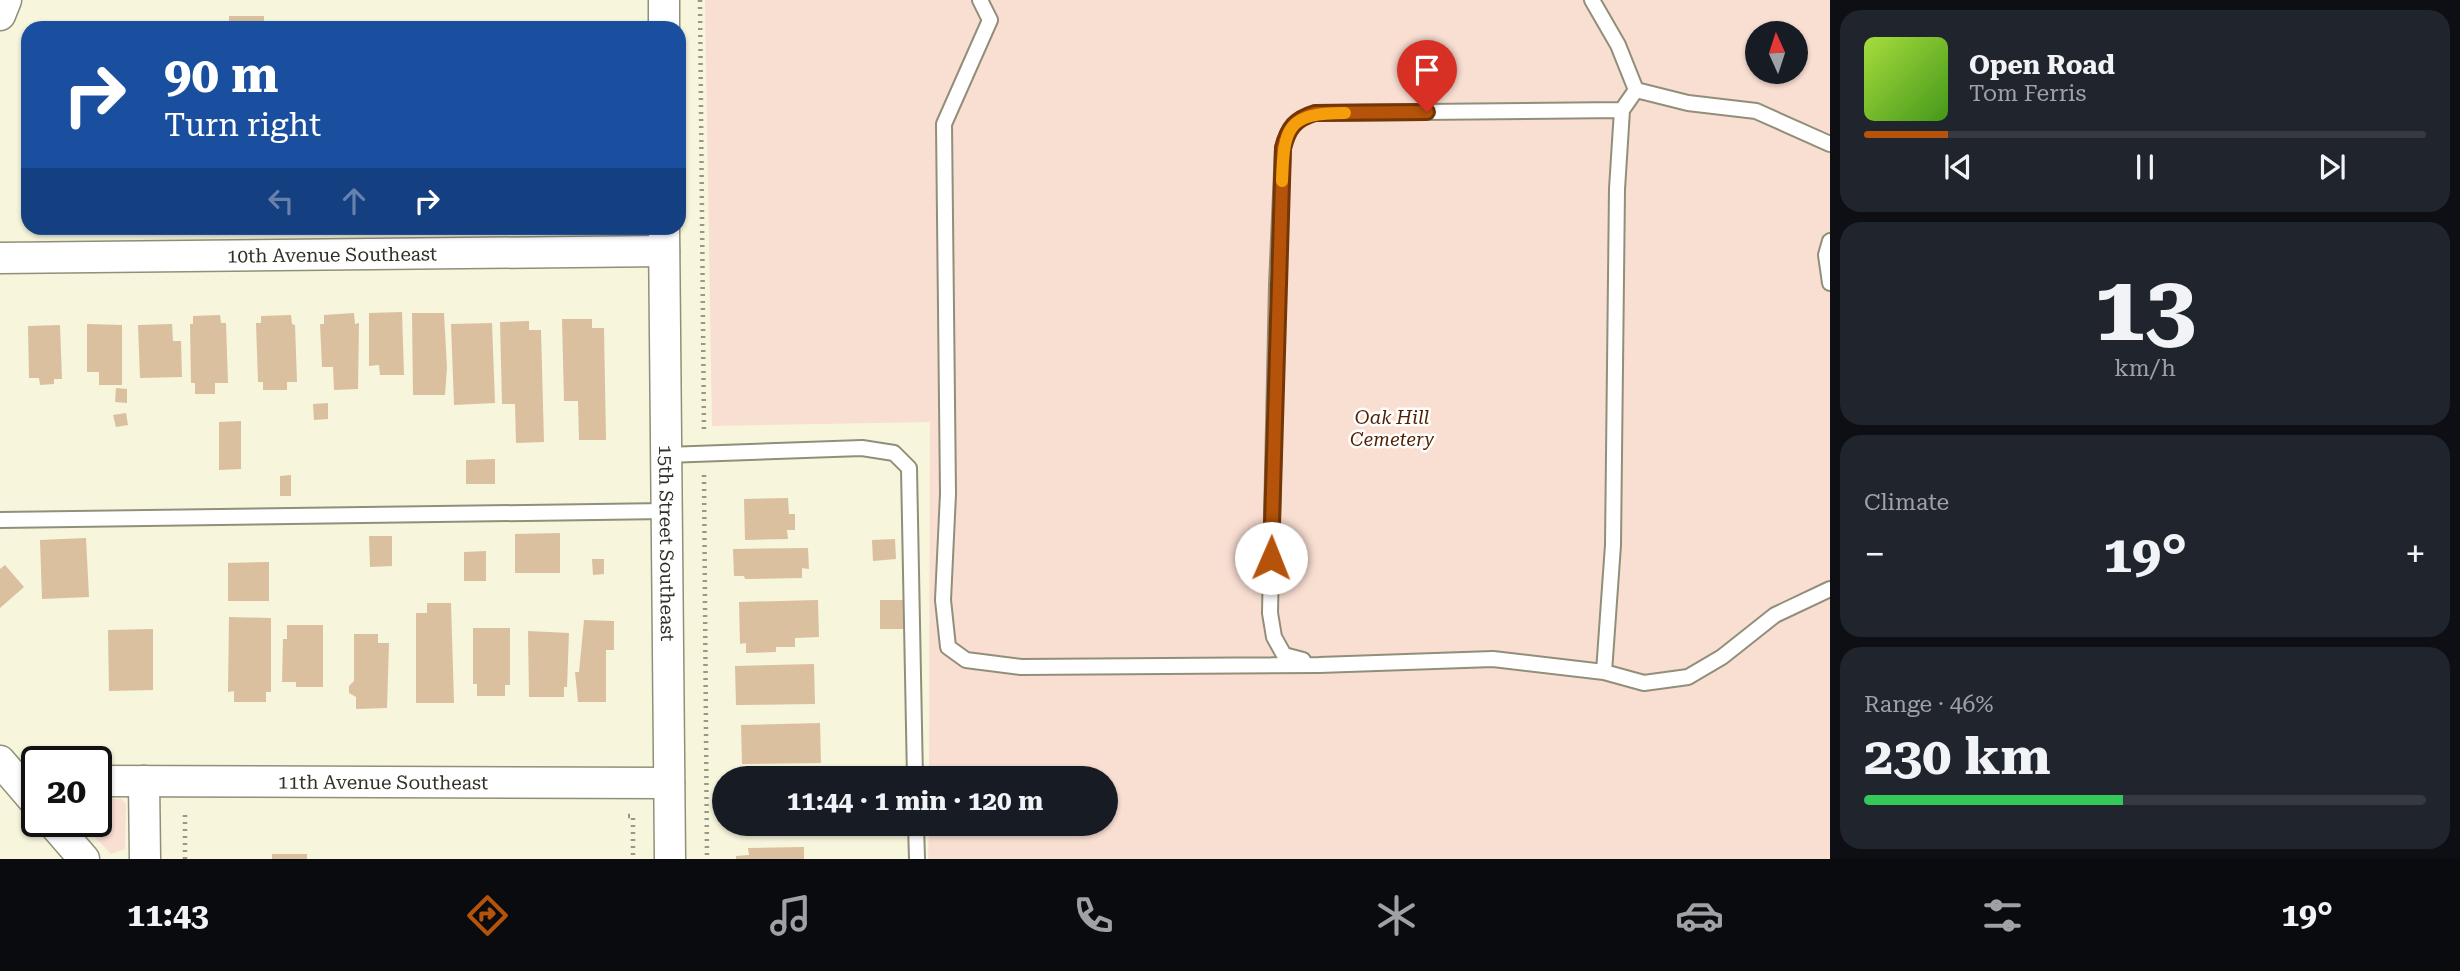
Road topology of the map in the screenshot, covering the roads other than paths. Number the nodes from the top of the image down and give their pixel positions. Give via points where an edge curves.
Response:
1 (6, 0) edge
2 (664, 0) edge
3 (980, 0) edge
4 (1592, 0) edge
5 (0, 15) edge
6 (664, 21) edge
7 (1636, 90) junction
8 (1622, 110) junction
9 (1830, 144) edge
10 (664, 239) edge
11 (1830, 241) edge
12 (0, 258) edge
13 (1830, 284) edge
14 (666, 455) junction
15 (666, 511) junction
16 (0, 520) edge
17 (1830, 589) edge
18 (1319, 665) junction
19 (1604, 671) junction
20 (915, 766) edge
21 (112, 781) edge
22 (144, 781) junction
23 (668, 783) junction
24 (916, 836) edge
25 (65, 837) edge
26 (85, 859) edge
27 (145, 859) edge
28 (670, 859) edge
29 (917, 859) edge

1 - 5 street
2 - 6 street
3 - 18 lane via 990,20 944,124 948,494 943,600 948,647 966,660 1021,667
4 - 7 lane via 1618,45
7 - 8 lane
7 - 9 lane via 1688,103 1756,111
8 - 18 lane via 1315,113 1302,117 1288,130 1283,148 1277,285 1270,613 1274,637 1284,655
8 - 19 lane via 1613,545
10 - 12 street, 10th Avenue Southeast
10 - 14 street, 15th Street Southeast
11 - 13 lane via 1826,255
14 - 15 street, 15th Street Southeast
14 - 20 lane via 862,447 894,453 909,468
15 - 16 lane
15 - 23 street, 15th Street Southeast
17 - 19 lane via 1775,615 1688,677 1644,683
18 - 19 lane via 1493,659
21 - 22 street, 11th Avenue Southeast
22 - 23 street, 11th Avenue Southeast
22 - 27 street
23 - 28 street, 15th Street Southeast
24 - 29 lane
25 - 26 street

